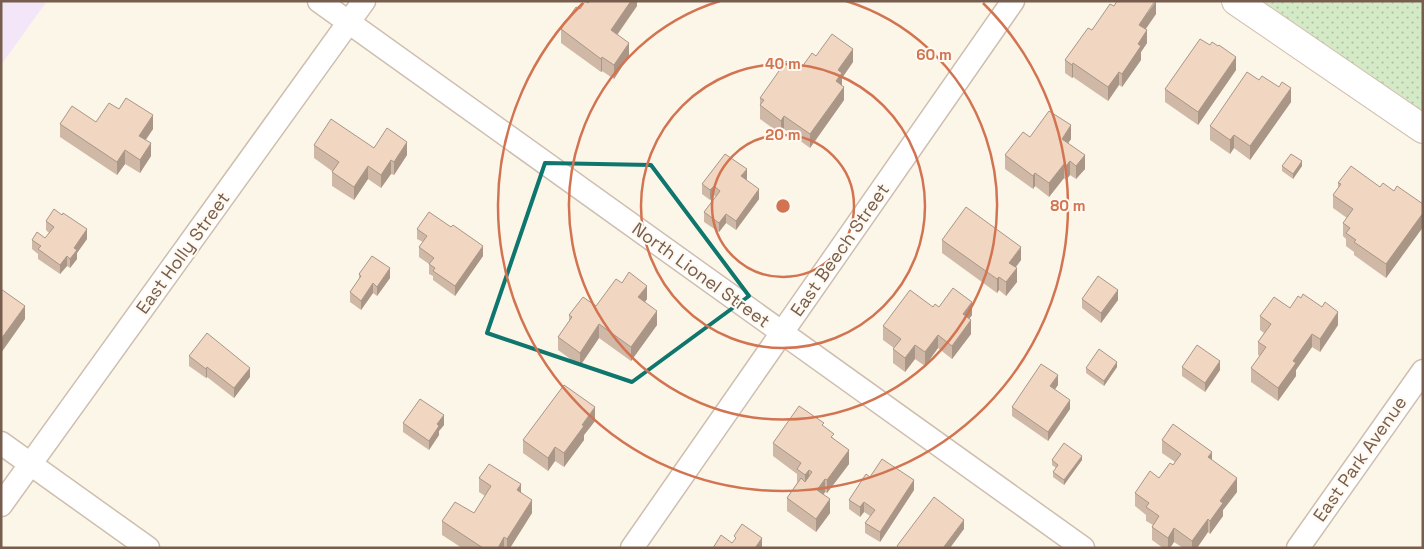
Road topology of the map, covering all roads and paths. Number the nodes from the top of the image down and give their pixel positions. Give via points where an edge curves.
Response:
1 (319, 1) edge
2 (364, 1) edge
3 (1012, 1) edge
4 (1236, 1) edge
5 (350, 22) junction
6 (1423, 130) edge
7 (783, 333) junction
8 (1423, 371) edge
9 (1, 443) edge
10 (31, 464) junction
11 (1, 505) edge
12 (148, 548) edge
13 (632, 548) edge
14 (1083, 548) edge
15 (1298, 548) edge

1 - 5 street, North Lionel Street
2 - 5 street, East Holly Street
3 - 7 street, East Beech Street
4 - 6 main road
5 - 7 street, North Lionel Street
5 - 10 street, East Holly Street
7 - 13 street, East Beech Street
7 - 14 street, North Lionel Street
8 - 15 street, East Park Avenue
9 - 10 street
10 - 11 street, East Holly Street
10 - 12 street

